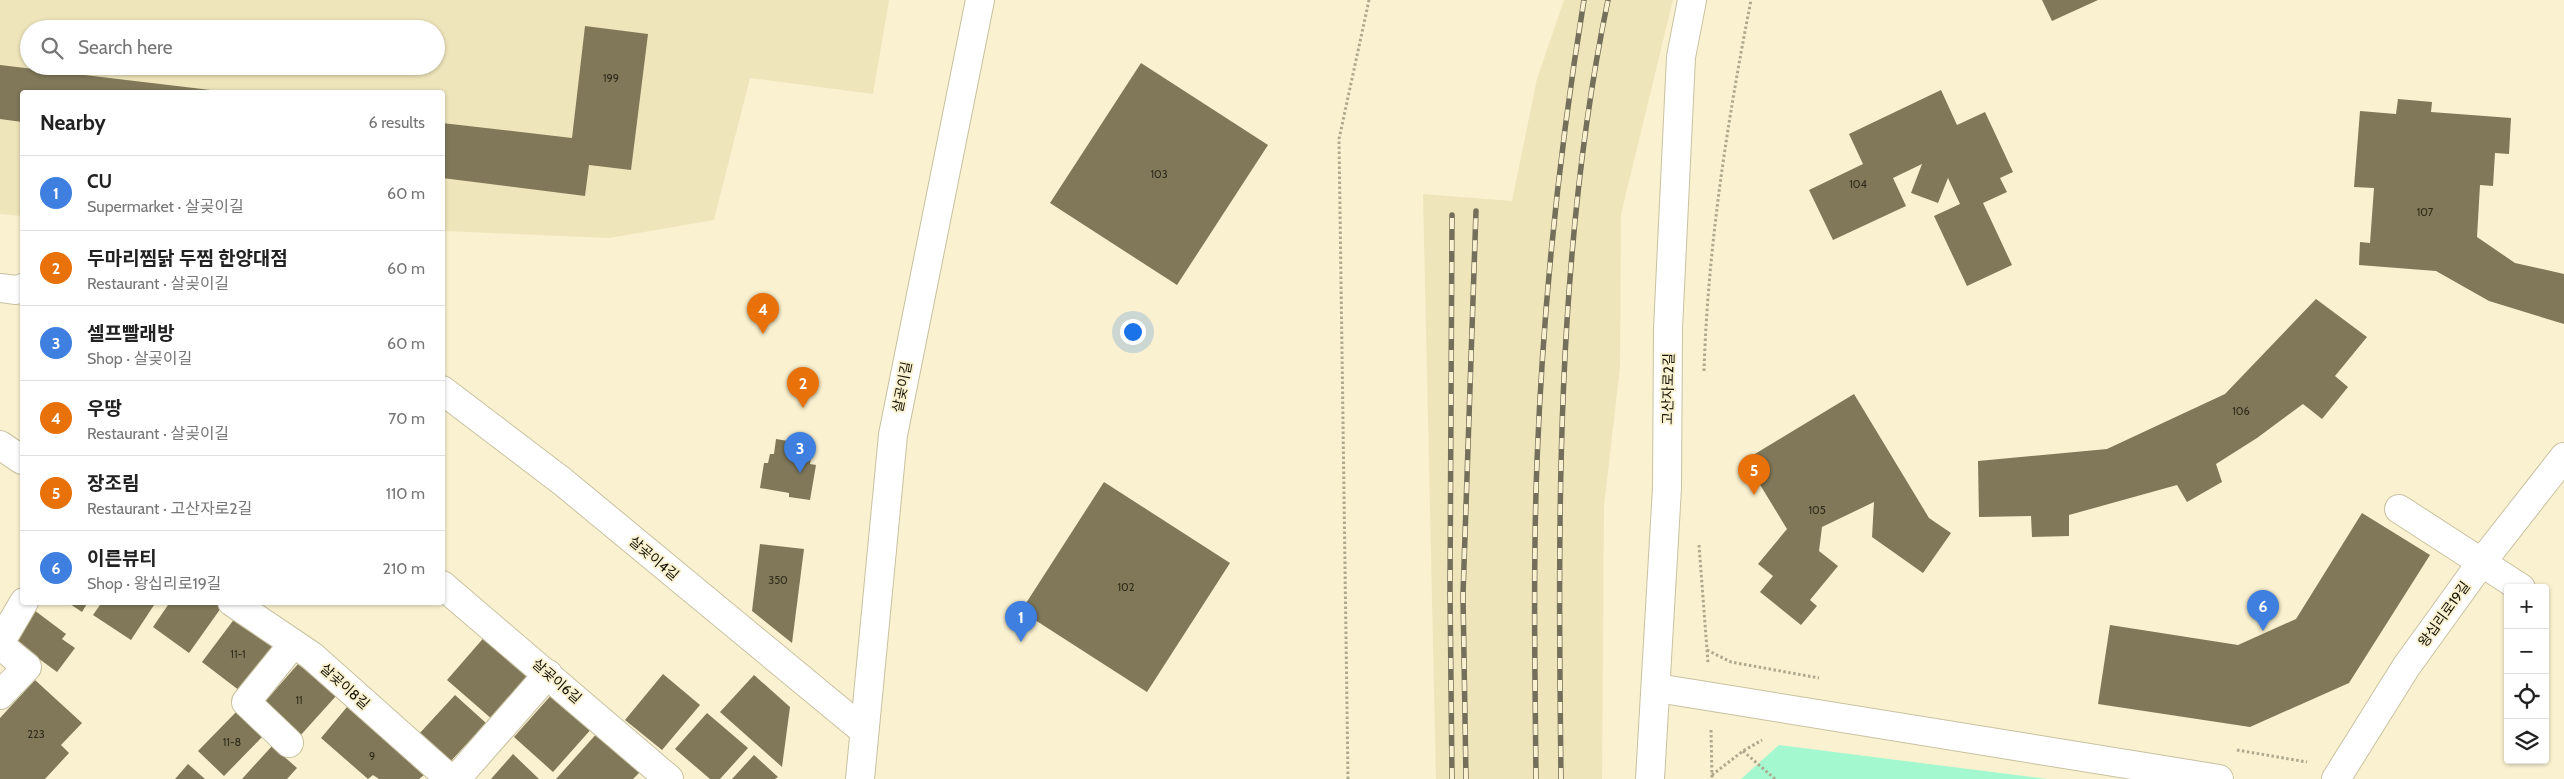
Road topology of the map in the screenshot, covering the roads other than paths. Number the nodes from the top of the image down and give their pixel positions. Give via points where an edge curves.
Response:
1 (980, 0) edge
2 (1692, 0) edge
3 (0, 288) edge
4 (20, 289) edge
5 (445, 394) edge
6 (0, 445) edge
7 (2564, 456) edge
8 (20, 459) edge
9 (2399, 509) dead end
10 (2482, 562) junction
11 (2515, 584) edge
12 (445, 588) edge
13 (22, 605) edge
14 (236, 605) edge
15 (0, 644) edge
16 (293, 644) junction
17 (548, 674) junction
18 (1657, 688) junction
19 (0, 695) edge
20 (863, 730) junction
21 (289, 743) dead end
22 (450, 779) edge
23 (456, 779) edge
24 (669, 779) edge
25 (860, 779) edge
26 (1650, 779) edge
27 (2219, 779) edge
28 (2336, 779) edge

1 - 20 street, 살곶이길 via 893,435
2 - 18 street, 고산자로2길 via 1680,57 1668,329 1667,488
3 - 4 street
5 - 20 street, 살곶이4길 via 563,482
6 - 8 street
7 - 10 street, 왕십리로19길
9 - 10 street
10 - 11 street
10 - 28 street, 왕십리로19길 via 2406,667
12 - 17 street, 살곶이6길
13 - 15 street
14 - 16 street, 살곶이8길
15 - 19 street via 28,667
16 - 21 street via 246,702
16 - 22 street, 살곶이8길 via 312,656
17 - 23 street
17 - 24 street, 살곶이6길
18 - 26 street, 고산자로2길
18 - 27 street
20 - 25 street, 살곶이길

